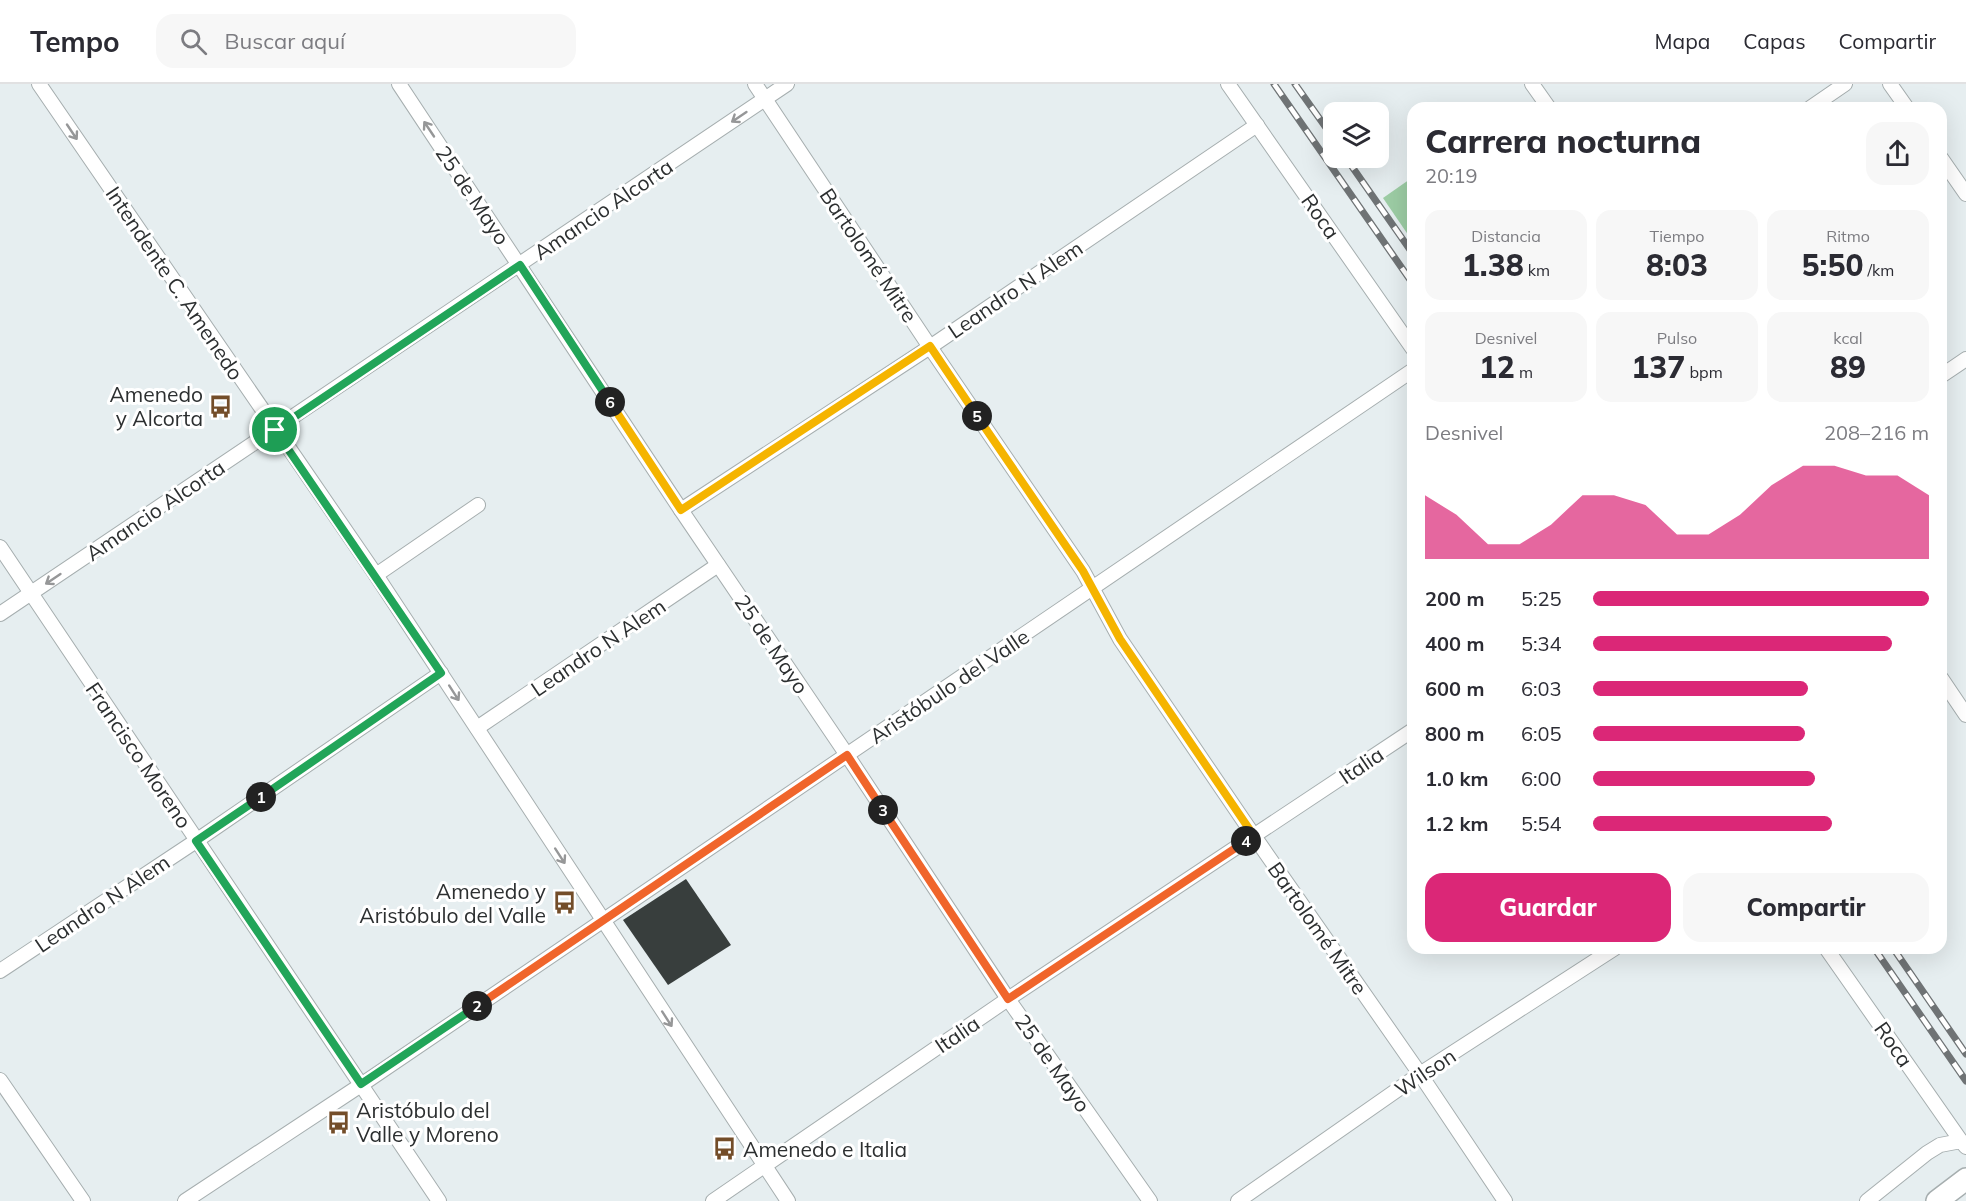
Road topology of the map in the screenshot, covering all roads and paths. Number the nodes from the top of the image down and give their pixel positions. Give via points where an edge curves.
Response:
1 (39, 84) edge
2 (399, 84) edge
3 (755, 84) edge
4 (787, 84) edge
5 (1228, 84) edge
6 (1532, 84) edge
7 (1845, 84) edge
8 (1890, 84) edge
9 (765, 99) junction
10 (1545, 102) edge
11 (1819, 102) edge
12 (1903, 102) edge
13 (1257, 125) junction
14 (1947, 167) edge
15 (1966, 194) edge
16 (520, 265) junction
17 (1407, 340) edge
18 (930, 346) junction
19 (1966, 359) edge
20 (1947, 372) edge
21 (1407, 374) edge
22 (275, 430) junction
23 (478, 506) dead end
24 (681, 510) junction
25 (0, 547) edge
26 (718, 565) junction
27 (376, 575) junction
28 (1093, 589) junction
29 (31, 593) junction
30 (0, 614) edge
31 (441, 673) junction
32 (1947, 687) edge
33 (1966, 715) edge
34 (477, 728) junction
35 (1407, 734) edge
36 (847, 755) junction
37 (1254, 836) junction
38 (196, 841) junction
39 (603, 921) junction
40 (1606, 954) edge
41 (1830, 954) edge
42 (0, 971) edge
43 (1008, 999) junction
44 (1420, 1074) junction
45 (0, 1080) edge
46 (361, 1084) junction
47 (1964, 1144) edge
48 (764, 1167) junction
49 (1960, 1183) edge
50 (83, 1201) edge
51 (185, 1201) edge
52 (440, 1201) edge
53 (712, 1201) edge
54 (788, 1201) edge
55 (1150, 1201) edge
56 (1238, 1201) edge
57 (1505, 1201) edge
58 (1867, 1201) edge
59 (1937, 1201) edge

1 -> 22 street, Intendente C. Amenedo
16 -> 2 street, 25 de Mayo
3 - 9 street, Bartolomé Mitre
4 - 9 street, Amancio Alcorta
5 - 13 street, Roca
6 - 10 street
7 - 11 street
8 - 12 street
9 -> 16 street, Amancio Alcorta
9 - 18 street, Bartolomé Mitre
13 - 17 street, Roca
13 - 18 street, Leandro N Alem
14 - 15 street
16 - 22 street, Amancio Alcorta
16 - 24 street, 25 de Mayo
18 - 24 street, Leandro N Alem
18 - 28 street, Bartolomé Mitre
19 - 20 street
21 - 28 street, Aristóbulo del Valle
22 - 27 street, Intendente C. Amenedo
22 -> 29 street, Amancio Alcorta
23 - 27 street
24 - 26 street, 25 de Mayo
25 - 29 street, Francisco Moreno
26 - 34 street, Leandro N Alem
26 - 36 street, 25 de Mayo
27 - 31 street, Intendente C. Amenedo
28 - 36 street, Aristóbulo del Valle
28 - 37 street, Bartolomé Mitre via 1120,639
29 - 30 street, Amancio Alcorta
29 - 38 street, Francisco Moreno
31 -> 34 street, Intendente C. Amenedo
31 - 38 street, Leandro N Alem
32 - 33 street
34 -> 39 street, Intendente C. Amenedo
35 - 37 street, Italia
36 - 39 street, Aristóbulo del Valle
36 - 43 street, 25 de Mayo
37 - 43 street, Italia
37 - 44 street, Bartolomé Mitre
38 - 42 street, Leandro N Alem
38 - 46 street, Francisco Moreno
39 - 46 street, Aristóbulo del Valle
39 -> 48 street, Intendente C. Amenedo
40 - 44 street, Wilson
41 - 47 street, Roca
43 - 48 street, Italia
43 - 55 street, 25 de Mayo
44 - 56 street, Wilson
44 - 57 street, Bartolomé Mitre
45 - 50 street
46 - 51 street, Aristóbulo del Valle
46 - 52 street, Francisco Moreno
47 - 58 street via 1940,1145
48 - 53 street, Italia
48 - 54 street, Intendente C. Amenedo
49 - 59 main road

